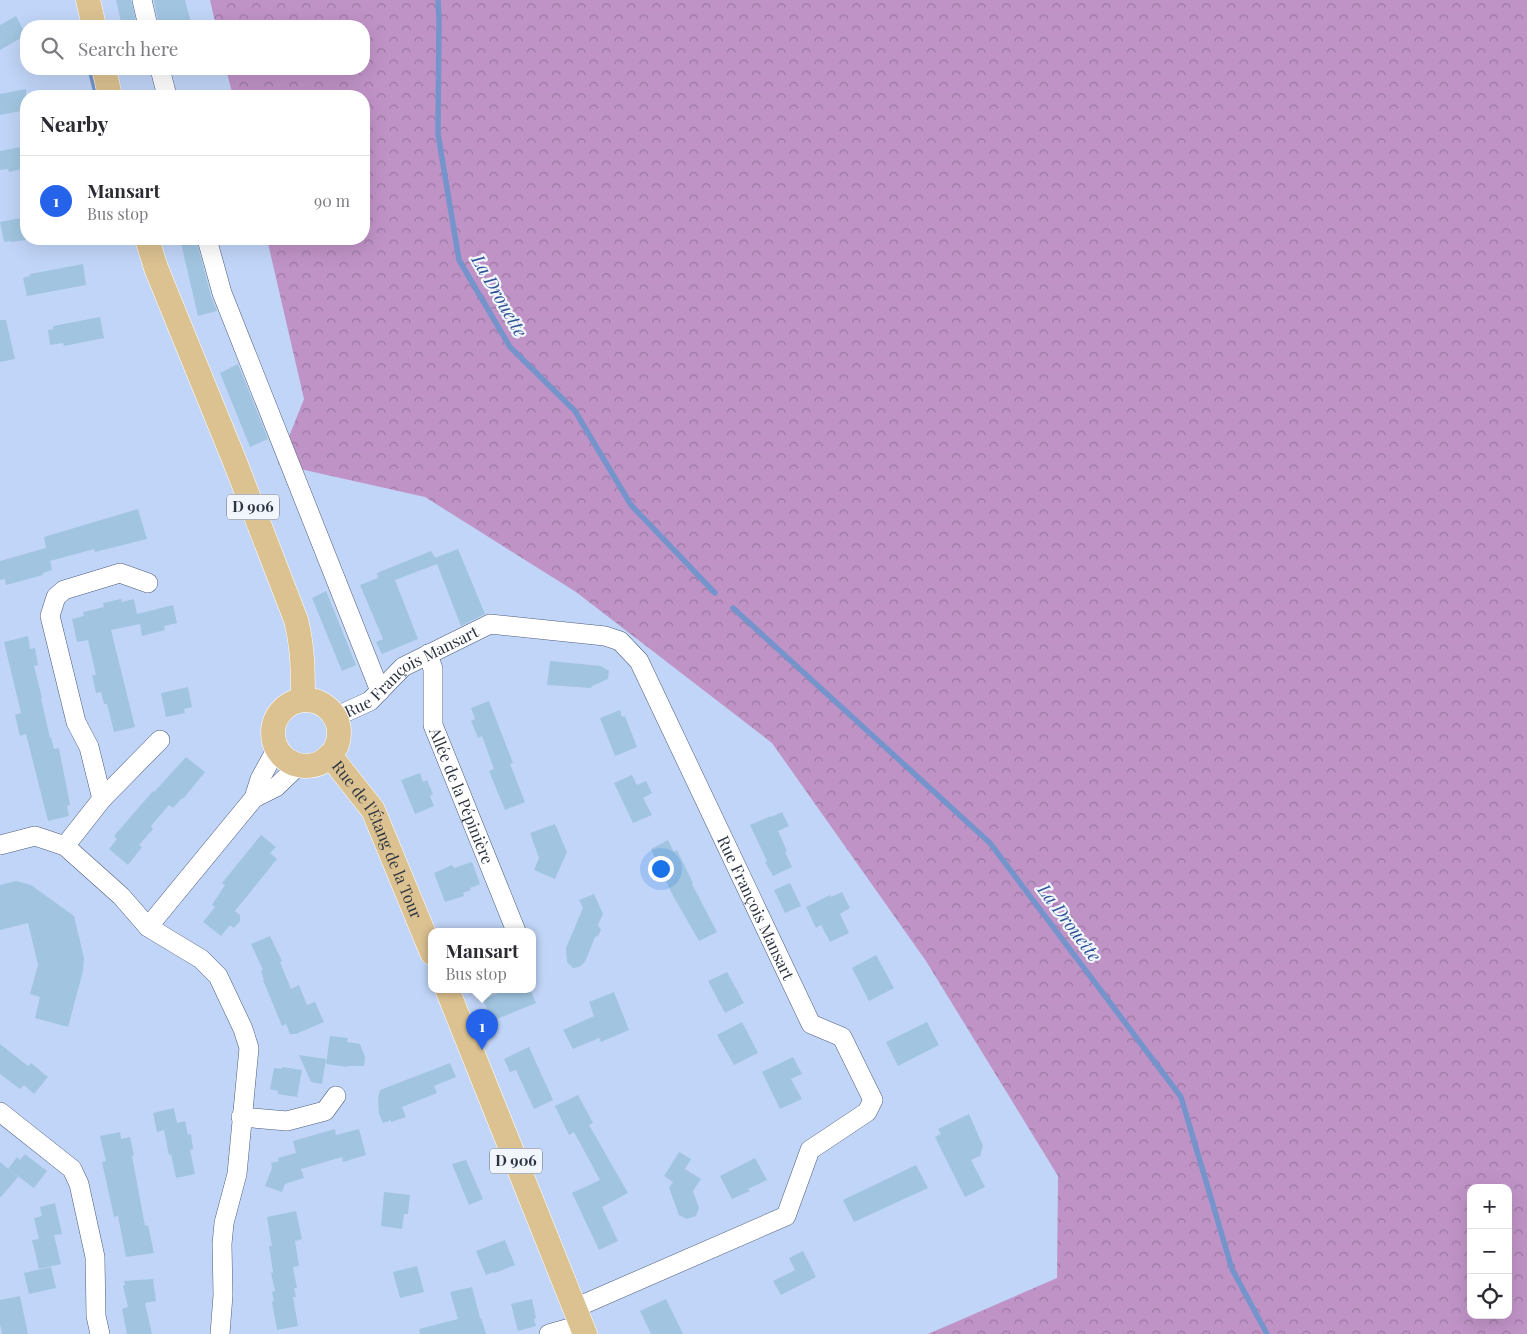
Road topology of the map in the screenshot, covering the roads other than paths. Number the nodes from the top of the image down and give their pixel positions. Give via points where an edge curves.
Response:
1 (88, 0) edge
2 (142, 0) edge
3 (93, 20) edge
4 (147, 20) edge
5 (105, 75) edge
6 (162, 75) edge
7 (109, 90) edge
8 (165, 90) edge
9 (149, 245) edge
10 (209, 245) edge
11 (148, 582) dead end
12 (428, 654) junction
13 (380, 691) junction
14 (303, 700) junction
15 (335, 717) junction
16 (160, 740) dead end
17 (277, 748) junction
18 (328, 757) junction
19 (299, 765) junction
20 (254, 798) junction
21 (102, 799) junction
22 (0, 845) edge
23 (65, 846) junction
24 (148, 927) junction
25 (515, 928) edge
26 (428, 943) edge
27 (449, 993) edge
28 (336, 1096) dead end
29 (0, 1112) edge
30 (242, 1117) junction
31 (580, 1322) edge
32 (100, 1334) edge
33 (220, 1334) edge
34 (549, 1334) edge

1 - 3 main road
2 - 4 street
5 - 7 main road
6 - 8 street
9 - 14 main road, D 906 via 296,620 302,651
10 - 13 street via 222,293
11 - 21 street via 120,573 64,590 56,597 50,616 76,722 89,747
12 - 13 street, Rue François Mansart via 403,667
12 - 25 street, Allée de la Pépinière via 433,669 433,725
12 - 31 street, Rue François Mansart via 490,624 605,636 620,641 639,661 811,1024 842,1037 873,1100 867,1112 810,1150 786,1216
13 - 15 street, Rue François Mansart via 370,702
14 - 15 main road via 321,704
14 - 17 main road via 292,703 277,717 273,733
15 - 18 main road via 338,738
16 - 21 street
17 - 19 main road via 286,759
17 - 20 street
18 - 19 main road via 320,763
18 - 26 main road, Rue de l'Étang de la Tour via 373,810
19 - 20 street via 276,787
20 - 24 street
21 - 23 street
22 - 23 street via 35,836
23 - 24 street via 121,896
24 - 30 street via 201,959 218,976 249,1048
27 - 31 main road, D 906
28 - 30 street via 325,1111 287,1121
29 - 32 street via 72,1169 80,1184 95,1257 96,1316
30 - 33 street via 237,1174 222,1244
31 - 34 street

